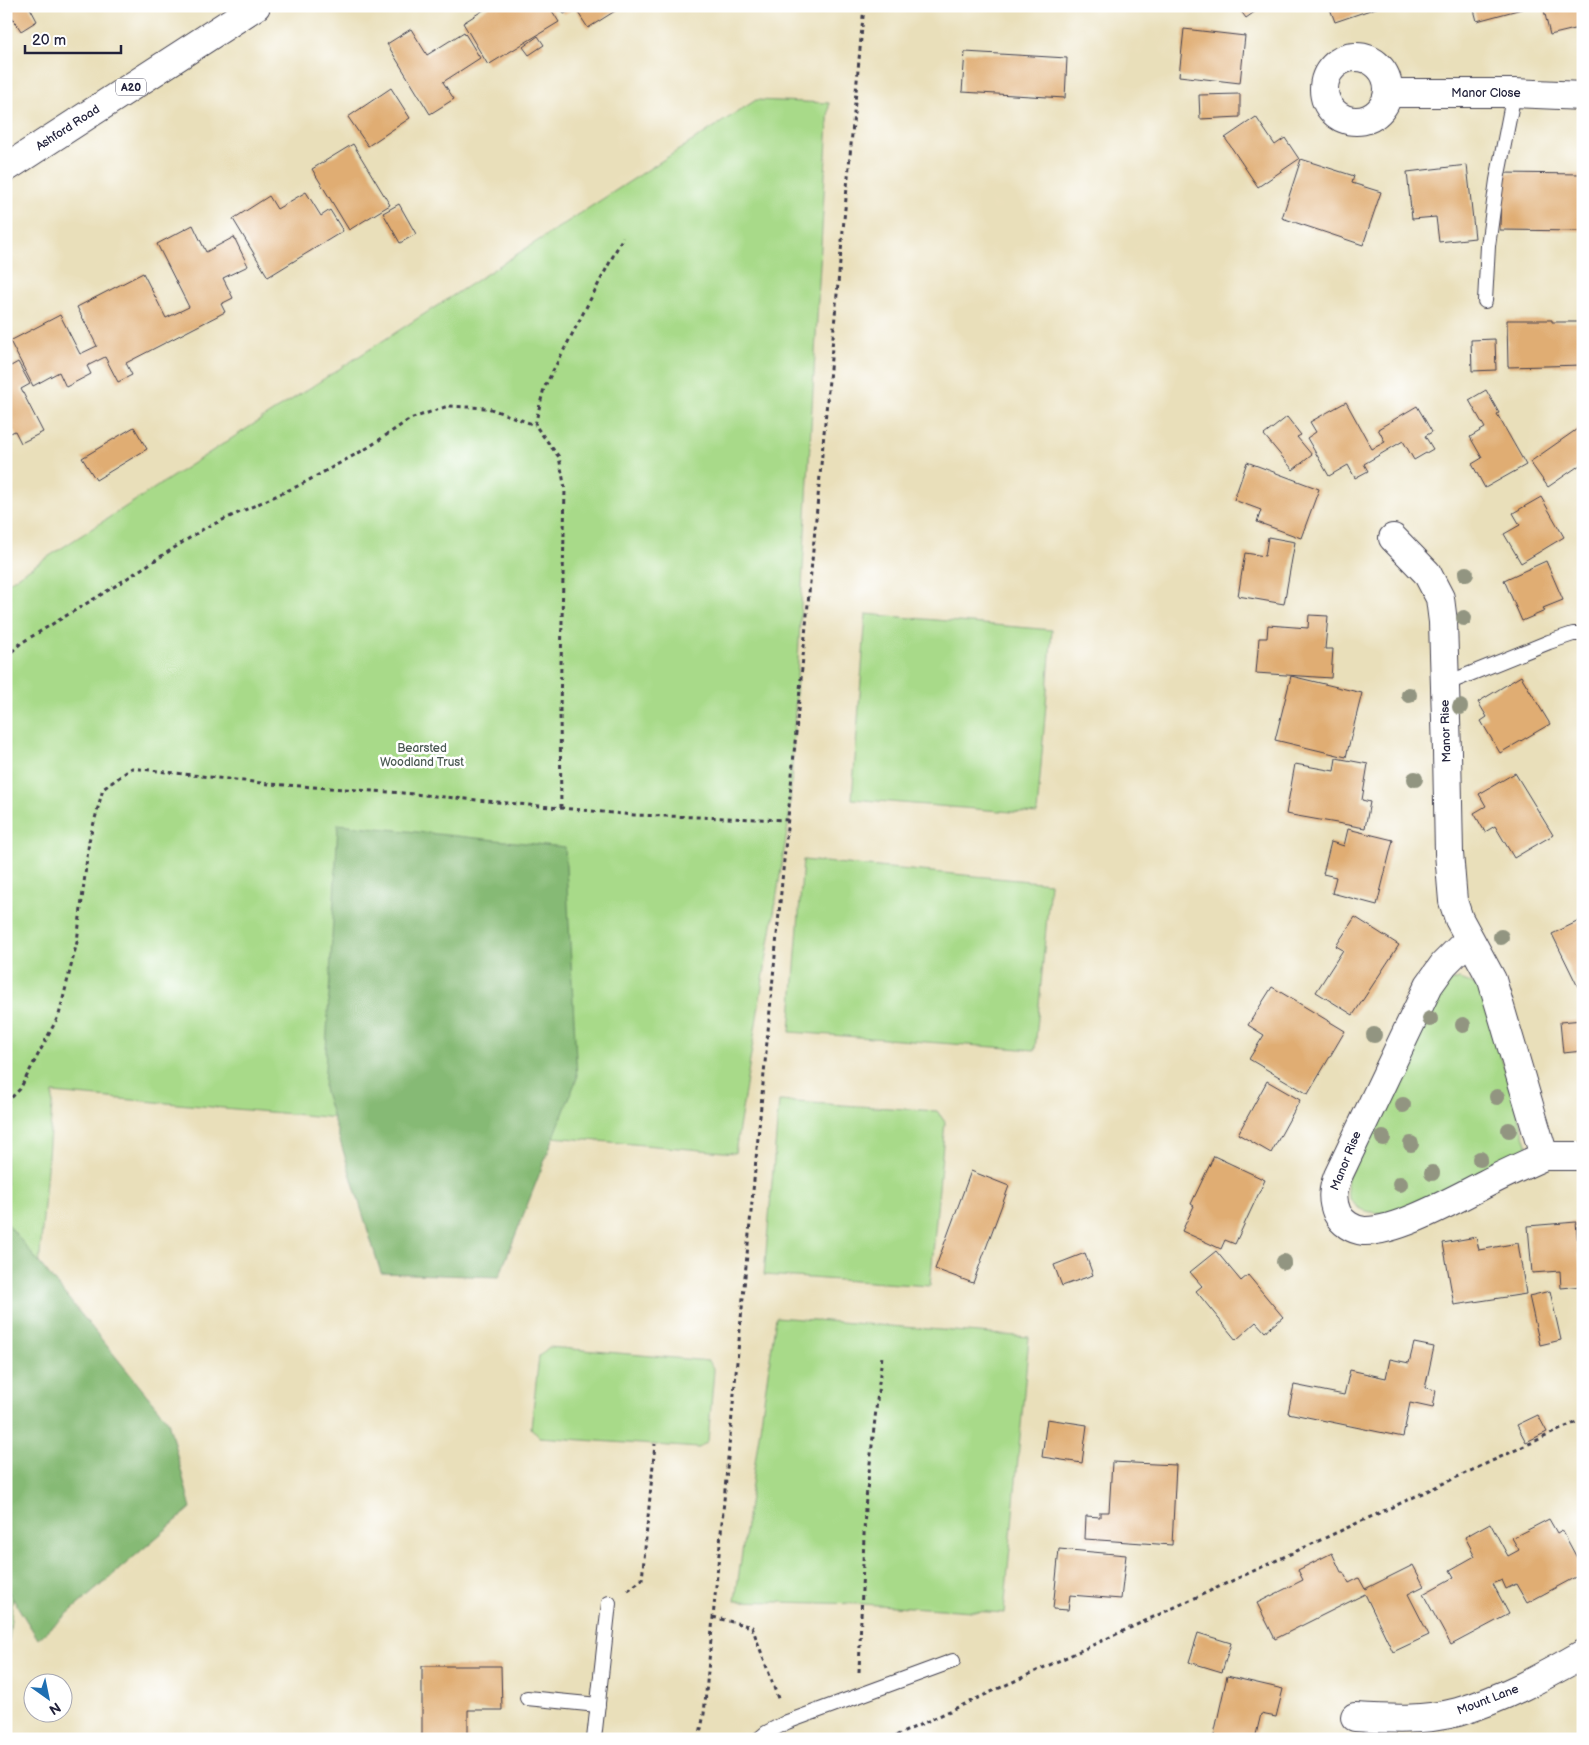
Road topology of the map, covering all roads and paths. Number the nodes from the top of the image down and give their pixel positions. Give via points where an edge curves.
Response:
1 (256, 6) edge
2 (864, 6) edge
3 (1388, 93) dead end
4 (1514, 93) junction
5 (1583, 96) edge
6 (6, 168) edge
7 (622, 237) dead end
8 (1485, 301) dead end
9 (535, 426) junction
10 (1393, 538) dead end
11 (1583, 634) edge
12 (6, 657) edge
13 (1445, 684) junction
14 (562, 808) junction
15 (789, 820) junction
16 (1469, 939) junction
17 (6, 1103) edge
18 (1544, 1156) junction
19 (1583, 1156) edge
20 (882, 1356) dead end
21 (1583, 1419) edge
22 (655, 1444) dead end
23 (609, 1603) joint
24 (713, 1617) junction
25 (1583, 1654) edge
26 (953, 1661) dead end
27 (858, 1697) junction
28 (527, 1698) dead end
29 (598, 1705) junction
30 (1355, 1717) dead end
31 (787, 1722) junction
32 (594, 1739) edge
33 (699, 1739) edge
34 (759, 1739) edge
35 (889, 1739) edge

1 - 6 street, Ashford Road / A20
2 - 15 path
3 - 4 street, Manor Close
4 - 5 street, Manor Close
4 - 8 lane via 1497,180
7 - 9 path via 544,388
9 - 12 path via 488,408 448,406 410,419 369,447 300,485 205,528 21,643
9 - 14 path via 559,457 565,489 560,709
10 - 13 street, Manor Rise via 1427,573 1440,598
11 - 13 lane via 1549,642
13 - 16 street, Manor Rise via 1453,901
14 - 15 path via 634,815
14 - 17 path via 270,784 132,768 104,789 90,841 77,942 59,1015 20,1089
15 - 24 path
16 - 18 street, Manor Rise via 1492,980
16 - 18 street, Manor Rise via 1429,985 1405,1032 1338,1176 1332,1193 1336,1210 1339,1218 1362,1231 1387,1227 1444,1204
18 - 19 street, Manor Rise
20 - 27 path via 865,1508
21 - 35 path
22 - 23 path via 642,1580
23 - 29 lane
24 - 31 path via 752,1627
24 - 33 path
25 - 30 street, Mount Lane via 1496,1698 1456,1712 1419,1718
26 - 27 lane
27 - 31 lane
28 - 29 lane
29 - 32 lane
31 - 34 lane

